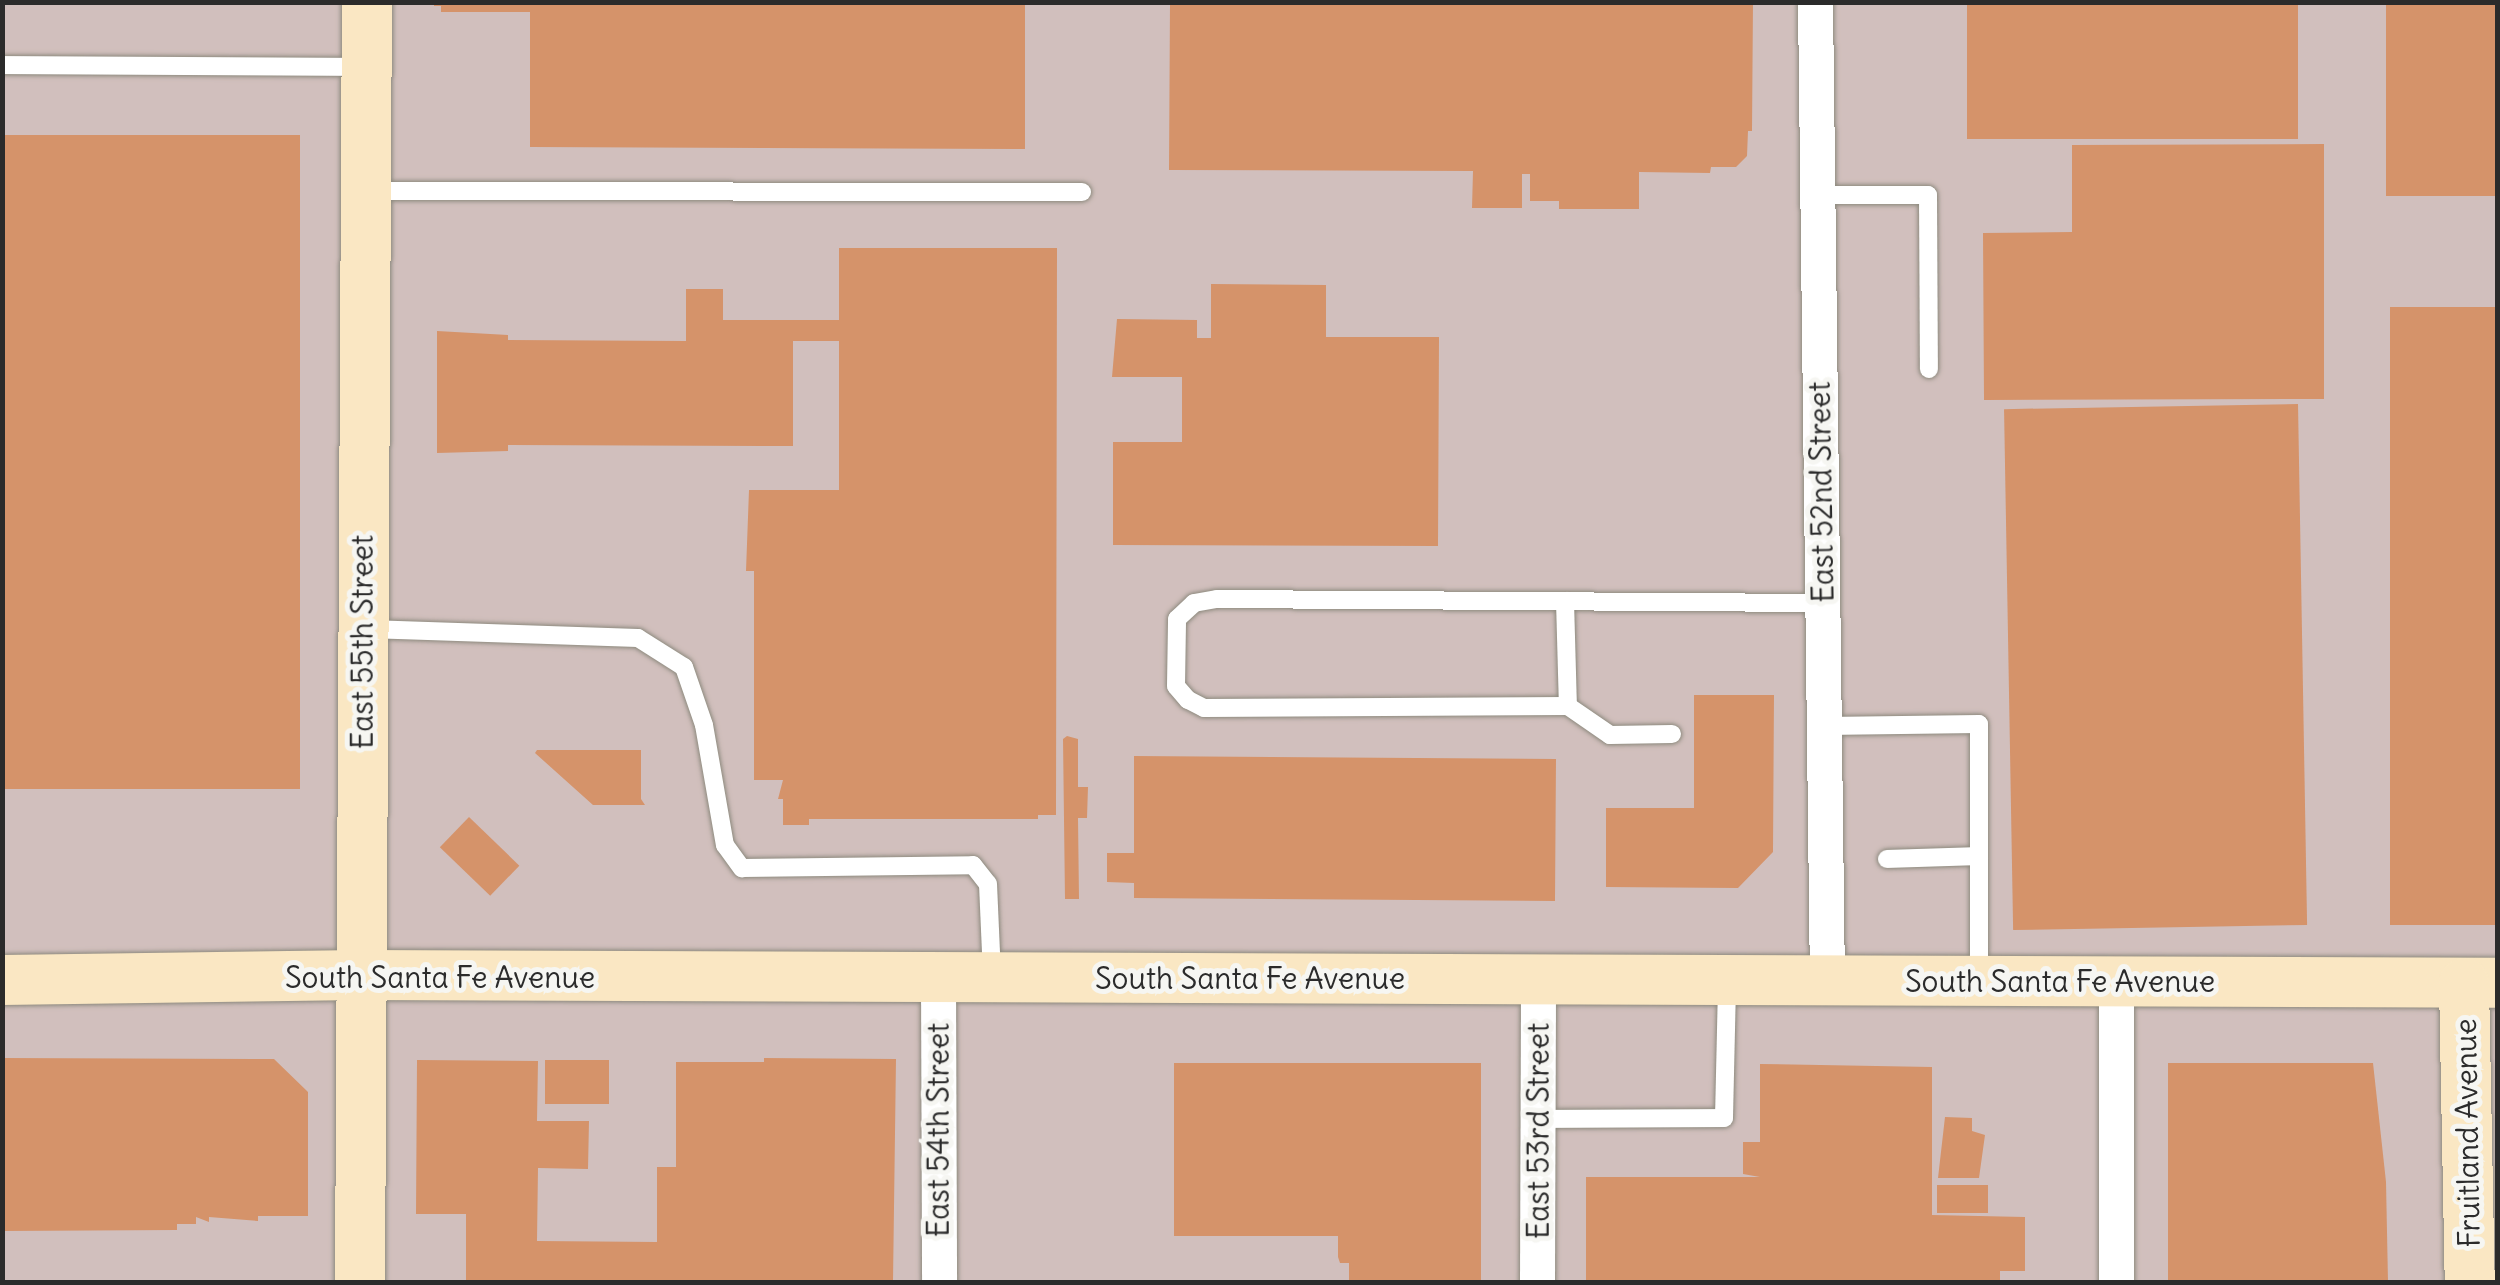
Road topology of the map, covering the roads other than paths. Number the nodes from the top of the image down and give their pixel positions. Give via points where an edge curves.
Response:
1 (367, 2) edge
2 (1815, 2) edge
3 (2, 65) edge
4 (366, 67) junction
5 (365, 192) junction
6 (1082, 192) dead end
7 (1818, 195) junction
8 (1929, 369) dead end
9 (1565, 601) junction
10 (1823, 603) junction
11 (362, 629) junction
12 (1568, 706) junction
13 (1824, 726) junction
14 (1672, 734) dead end
15 (1980, 856) junction
16 (1887, 859) dead end
17 (360, 975) junction
18 (938, 978) junction
19 (992, 978) junction
20 (1538, 979) junction
21 (2, 980) edge
22 (1727, 980) junction
23 (1827, 980) junction
24 (1980, 981) junction
25 (2116, 982) junction
26 (2481, 983) edge
27 (1538, 1120) junction
28 (360, 1282) edge
29 (939, 1282) edge
30 (1537, 1282) edge
31 (2116, 1282) edge
32 (2470, 1282) edge

1 - 4 main road, East 55th Street
2 - 7 street, East 52nd Street
3 - 4 lane
4 - 5 main road, East 55th Street
5 - 6 lane
5 - 11 main road, East 55th Street
7 - 8 lane via 1928,194
7 - 10 street, East 52nd Street
9 - 10 lane
9 - 12 lane
9 - 12 lane via 1194,603 1177,618 1176,686 1204,708
10 - 13 street, East 52nd Street
11 - 17 main road, East 55th Street
11 - 19 lane via 638,638 684,667 704,725 725,845 742,868 974,864 988,884
12 - 14 lane via 1610,735
13 - 15 lane via 1980,724
13 - 23 street, East 52nd Street
15 - 16 lane
15 - 24 lane
17 - 18 main road, South Santa Fe Avenue
17 - 21 main road, South Santa Fe Avenue
17 - 28 main road, East 55th Street
18 - 19 main road, South Santa Fe Avenue
18 - 29 street, East 54th Street
19 - 20 main road, South Santa Fe Avenue
20 - 22 main road, South Santa Fe Avenue
20 - 27 street, East 53rd Street
22 - 23 main road, South Santa Fe Avenue
22 - 27 lane via 1724,1118
23 - 24 main road, South Santa Fe Avenue
24 - 25 main road, South Santa Fe Avenue
25 - 26 main road, South Santa Fe Avenue
25 - 31 street
26 - 32 main road, Fruitland Avenue
27 - 30 street, East 53rd Street

